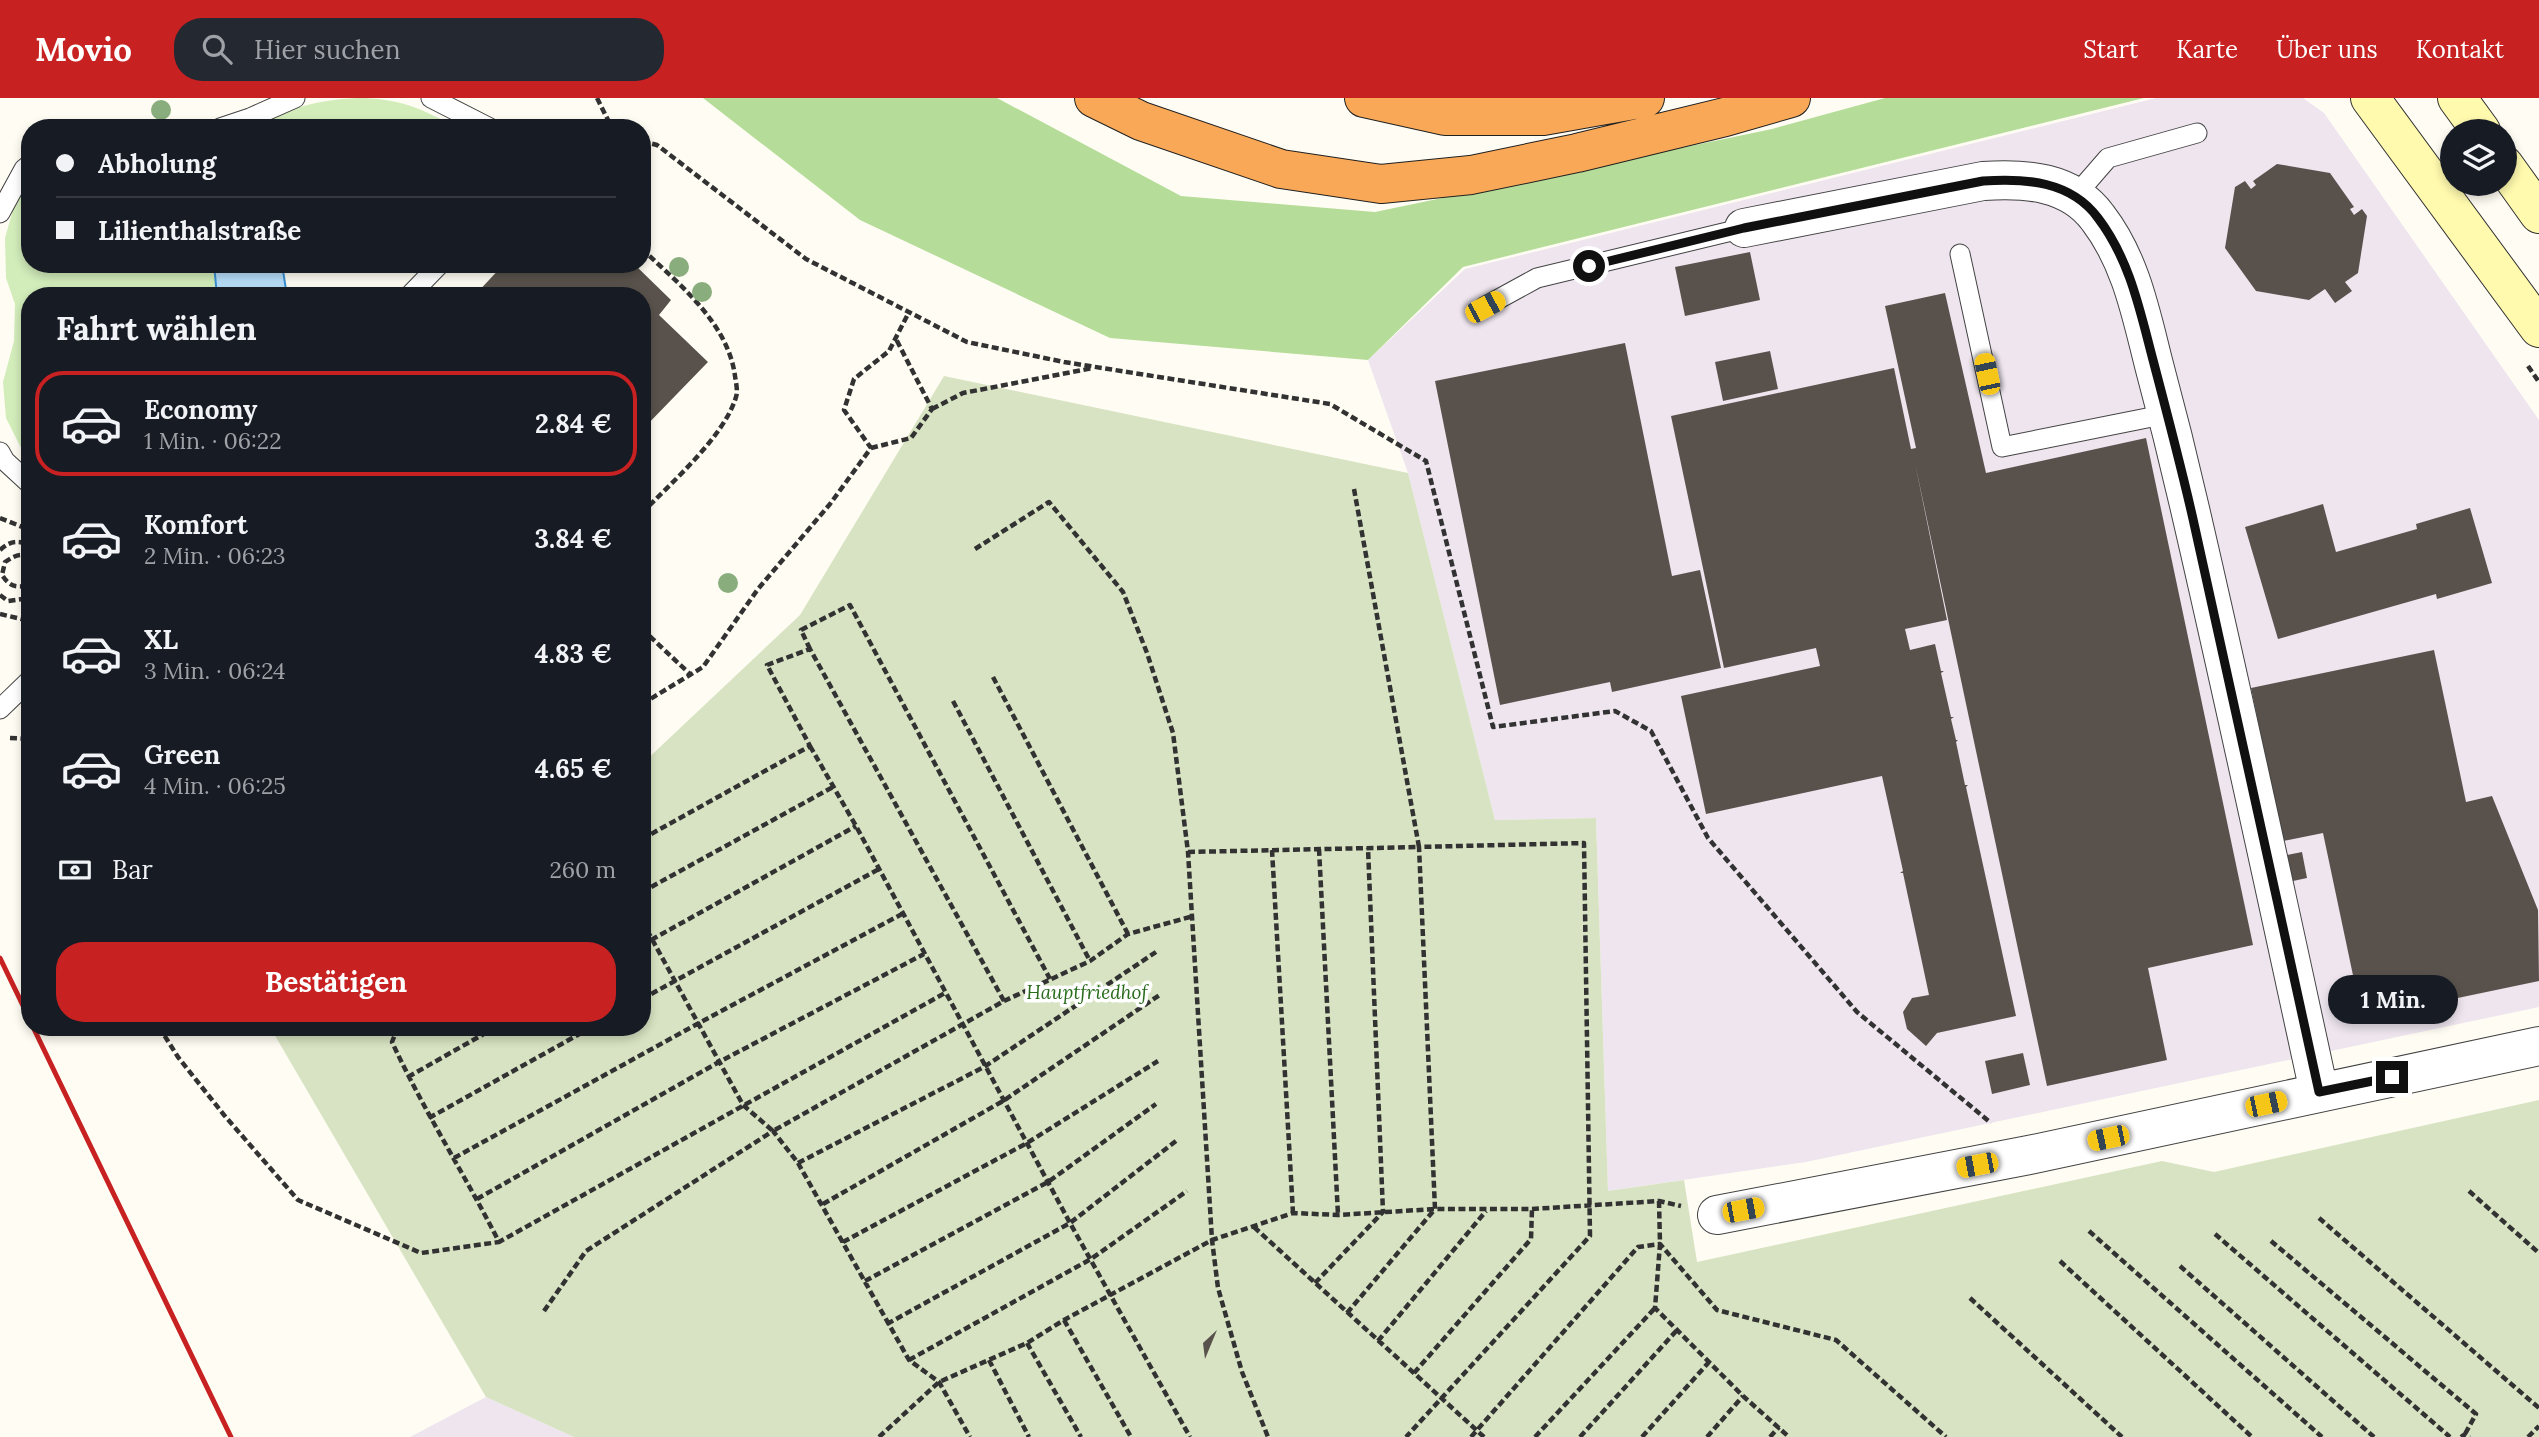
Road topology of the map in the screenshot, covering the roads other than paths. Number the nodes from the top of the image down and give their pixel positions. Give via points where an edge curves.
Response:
1 (295, 98) edge
2 (431, 98) edge
3 (1094, 98) edge
4 (1364, 98) edge
5 (1645, 98) edge
6 (1791, 98) edge
7 (2370, 98) edge
8 (2457, 98) edge
9 (247, 119) edge
10 (472, 119) edge
11 (2472, 119) edge
12 (2197, 133) dead end
13 (21, 175) edge
14 (2517, 183) edge
15 (2076, 196) junction
16 (0, 214) edge
17 (2539, 214) edge
18 (1744, 228) joint
19 (1961, 254) dead end
20 (431, 273) edge
21 (418, 287) edge
22 (1485, 307) dead end
23 (2539, 328) edge
24 (2167, 414) junction
25 (0, 452) edge
26 (21, 476) edge
27 (21, 689) edge
28 (0, 709) edge
29 (2539, 1046) edge
30 (2319, 1092) junction
31 (1717, 1215) dead end

1 - 9 lane
2 - 10 lane
3 - 6 highway via 1141,121 1281,169 1381,184 1511,167
4 - 5 highway via 1445,116 1543,116
7 - 23 main road
8 - 11 main road
12 - 15 lane via 2108,158
13 - 16 lane
14 - 17 main road
15 - 18 street via 2018,179 1983,181
15 - 24 street via 2098,216 2134,287
18 - 22 lane via 1537,278
19 - 24 lane via 2003,447
20 - 21 lane
24 - 30 street
25 - 26 lane
27 - 28 lane
29 - 30 street
30 - 31 street via 2029,1155

